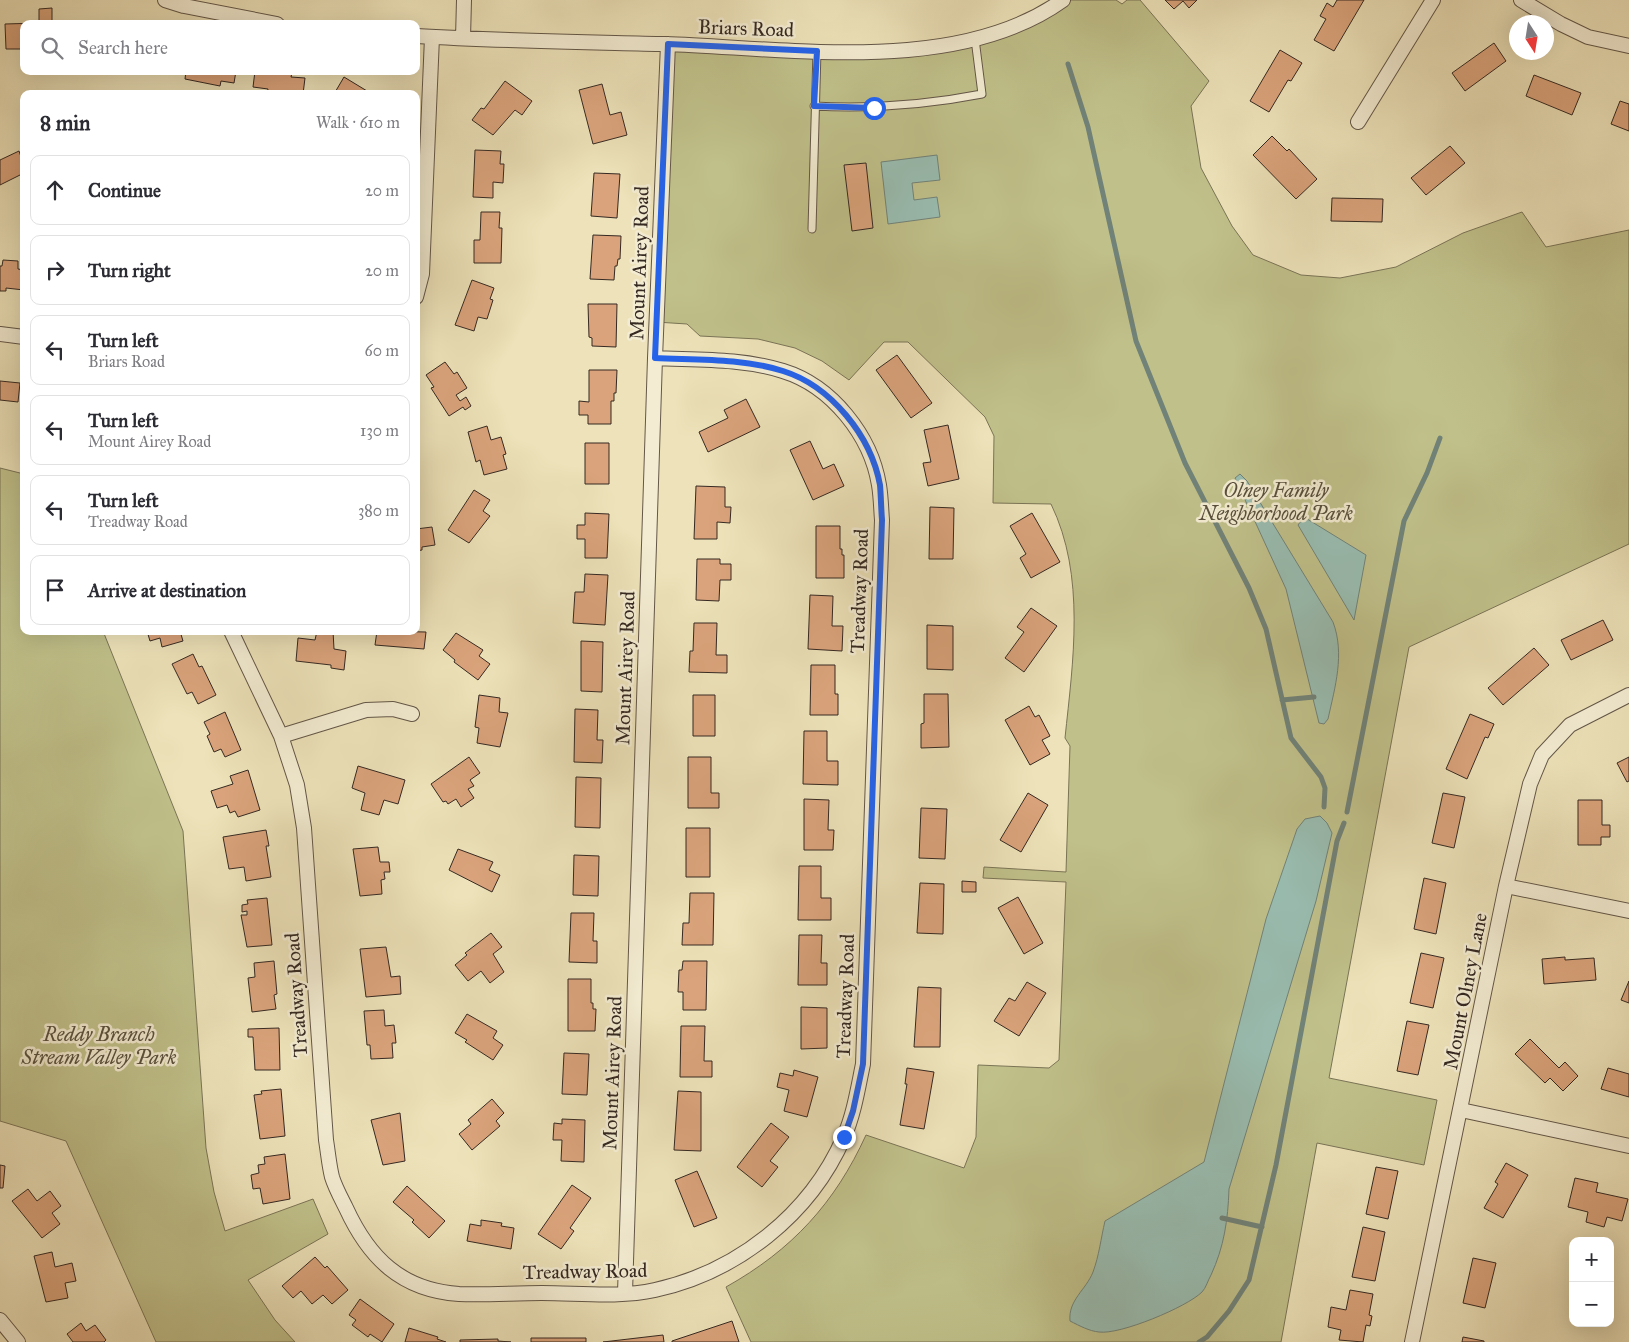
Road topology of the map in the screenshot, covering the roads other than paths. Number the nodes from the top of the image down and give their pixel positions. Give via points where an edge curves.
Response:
1 (165, 0) edge
2 (464, 0) edge
3 (1063, 0) edge
4 (1434, 0) edge
5 (1522, 0) edge
6 (256, 20) edge
7 (420, 36) edge
8 (432, 37) junction
9 (463, 38) junction
10 (975, 40) junction
11 (668, 44) junction
12 (1629, 46) edge
13 (817, 51) junction
14 (814, 106) junction
15 (1358, 122) dead end
16 (812, 229) dead end
17 (420, 282) edge
18 (0, 334) edge
19 (20, 336) edge
20 (655, 358) junction
21 (233, 635) edge
22 (1629, 694) edge
23 (412, 714) dead end
24 (281, 736) junction
25 (1506, 886) junction
26 (1629, 911) edge
27 (1461, 1110) junction
28 (1629, 1146) edge
29 (625, 1293) junction
30 (0, 1320) edge
31 (18, 1342) edge
32 (1412, 1342) edge

1 - 6 street
2 - 9 street
3 - 10 street, Briars Road via 1018,25
4 - 15 street
5 - 12 street via 1588,36
7 - 8 street, Briars Road
8 - 9 street, Briars Road
8 - 17 street
9 - 11 street, Briars Road
10 - 13 street, Briars Road via 898,51
10 - 14 lane via 982,94 948,101 874,108
11 - 13 street, Briars Road
11 - 20 street, Mount Airey Road
13 - 14 lane
14 - 16 lane
18 - 19 street
20 - 29 street, Mount Airey Road
20 - 29 street, Treadway Road via 757,365 804,379 822,391 851,420 865,447 880,485 882,520 863,1064 853,1111 844,1137 818,1182 782,1224 752,1248 719,1268 686,1282
21 - 24 street, Treadway Road
22 - 25 street, Mount Olney Lane via 1570,724 1542,755 1530,784
23 - 24 street via 392,709 366,710
24 - 29 street, Treadway Road via 297,785 304,828 326,1140 332,1179 357,1231 371,1253 403,1279 427,1289 458,1294
25 - 26 street
25 - 27 street, Mount Olney Lane
27 - 28 street
27 - 32 street, Mount Olney Lane
30 - 31 street

